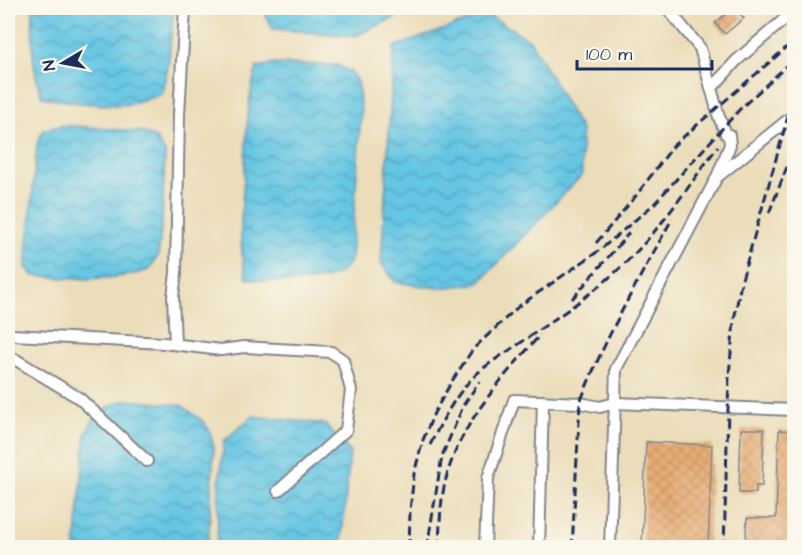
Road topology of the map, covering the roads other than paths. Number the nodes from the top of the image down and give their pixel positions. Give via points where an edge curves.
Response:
1 (185, 8) edge
2 (667, 8) edge
3 (795, 11) edge
4 (711, 88) junction
5 (795, 115) edge
6 (717, 177) junction
7 (8, 337) edge
8 (175, 344) junction
9 (8, 356) edge
10 (543, 401) junction
11 (615, 403) junction
12 (795, 410) edge
13 (147, 461) dead end
14 (278, 491) dead end
15 (485, 548) edge
16 (539, 548) edge
17 (610, 548) edge

1 - 8 lane via 173,297
2 - 4 lane via 700,48
3 - 4 lane via 736,61
4 - 6 lane via 730,145
5 - 6 lane
6 - 11 lane via 616,369
7 - 8 lane
8 - 14 lane via 221,350 244,347 331,352 343,360 351,390 346,430
9 - 13 lane via 79,398
10 - 11 lane via 600,406
10 - 15 lane via 514,400 488,478
10 - 16 lane
11 - 12 lane
11 - 17 lane

